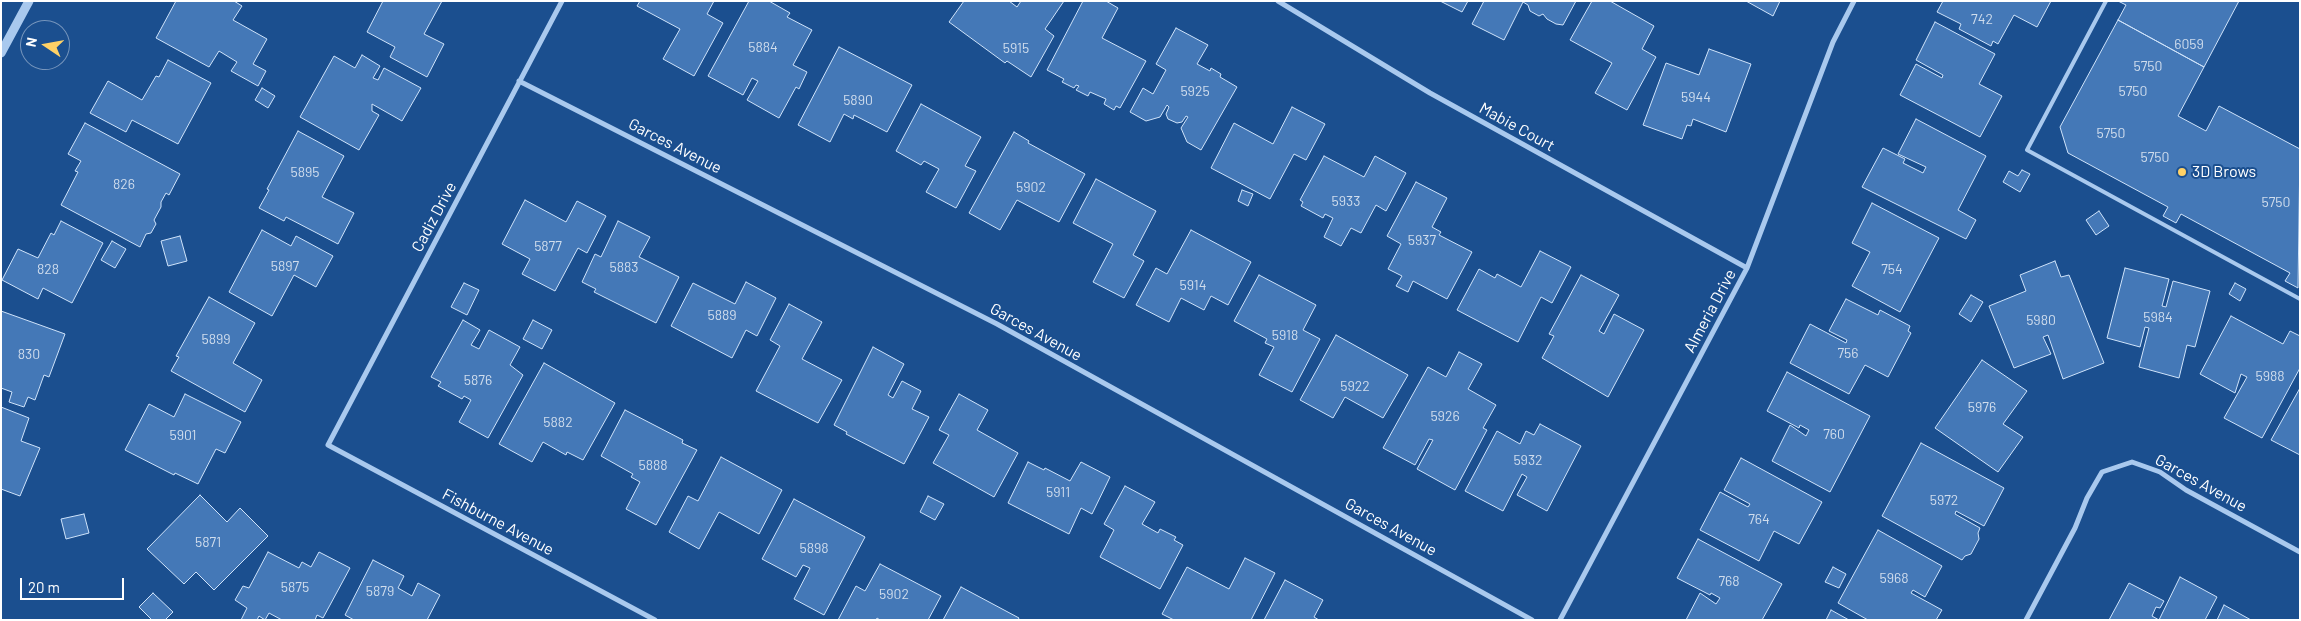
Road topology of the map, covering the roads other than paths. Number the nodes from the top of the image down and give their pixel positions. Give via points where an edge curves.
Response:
1 (29, 1) edge
2 (562, 1) edge
3 (1278, 1) edge
4 (1854, 1) edge
5 (2106, 1) edge
6 (1, 53) edge
7 (519, 81) junction
8 (1747, 268) junction
9 (2300, 299) edge
10 (328, 445) joint
11 (2300, 552) edge
12 (655, 620) edge
13 (1532, 620) edge
14 (1560, 620) edge
15 (2026, 620) edge

1 - 6 street
2 - 7 street, Cadiz Drive
3 - 8 street, Mabie Court via 1430,93
4 - 8 street, Almeria Drive via 1832,42
5 - 9 lane via 2027,150
7 - 10 street, Cadiz Drive
7 - 13 street, Garces Avenue via 997,324
8 - 14 street, Almeria Drive
10 - 12 street, Fishburne Avenue
11 - 15 street, Garces Avenue via 2186,490 2160,472 2132,462 2102,472

